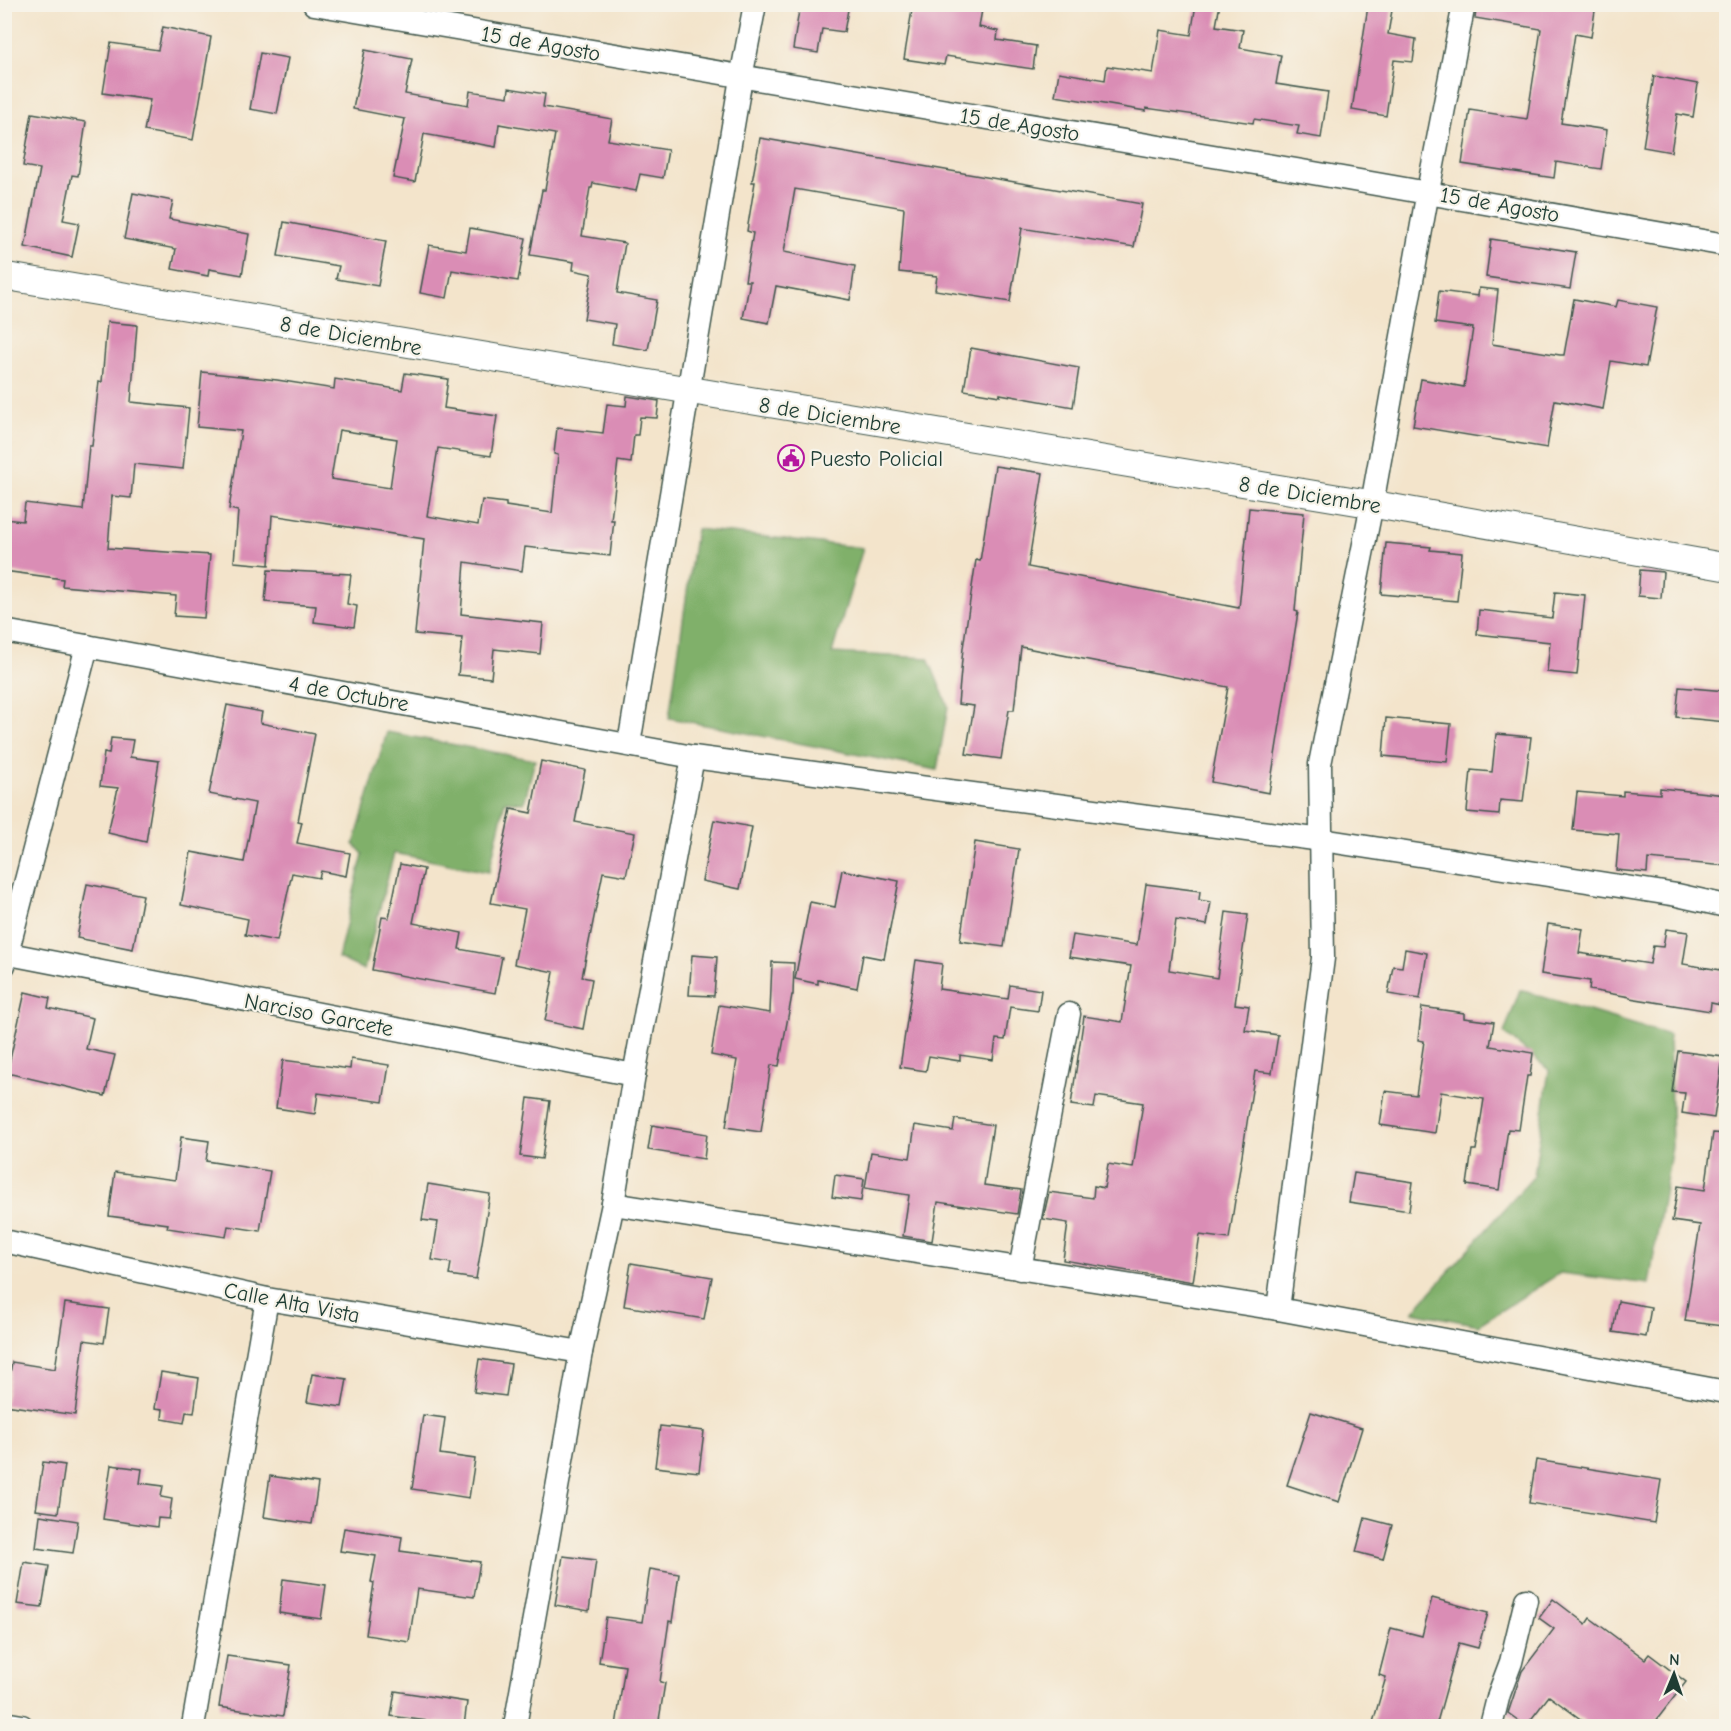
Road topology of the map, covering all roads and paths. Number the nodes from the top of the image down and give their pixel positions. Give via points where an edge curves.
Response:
1 (314, 4) edge
2 (755, 4) edge
3 (1464, 4) edge
4 (741, 78) junction
5 (1428, 191) junction
6 (1726, 245) edge
7 (4, 276) edge
8 (688, 391) junction
9 (1372, 504) junction
10 (1726, 567) edge
11 (4, 631) edge
12 (87, 646) junction
13 (629, 744) junction
14 (693, 757) junction
15 (1322, 840) junction
16 (1726, 906) edge
17 (5, 957) edge
18 (1069, 1014) dead end
19 (634, 1075) junction
20 (613, 1204) junction
21 (4, 1241) edge
22 (1020, 1269) junction
23 (267, 1299) junction
24 (1278, 1309) junction
25 (581, 1352) junction
26 (1726, 1392) edge
27 (1526, 1600) dead end
28 (4, 1723) edge
29 (22, 1726) edge
30 (193, 1726) edge
31 (515, 1726) edge
32 (1491, 1726) edge

1 - 4 street, 15 de Agosto
2 - 4 street
3 - 5 street
4 - 5 street, 15 de Agosto
4 - 8 street
5 - 6 street, 15 de Agosto
5 - 9 street
7 - 8 street, 8 de Diciembre
8 - 9 street, 8 de Diciembre
8 - 13 street
9 - 10 street, 8 de Diciembre
9 - 15 street via 1320,764
11 - 12 street, 4 de Octubre
12 - 13 street, 4 de Octubre
12 - 17 street
13 - 14 street, 4 de Octubre
14 - 15 street, 4 de Octubre
14 - 19 street
15 - 16 street, 4 de Octubre
15 - 24 street via 1323,958
17 - 19 street, Narciso Garcete
18 - 22 street
19 - 20 street
20 - 22 street
20 - 25 street
21 - 23 street, Calle Alta Vista
22 - 24 street
23 - 25 street, Calle Alta Vista
23 - 30 street
24 - 26 street
25 - 31 street
27 - 32 street
28 - 29 street

